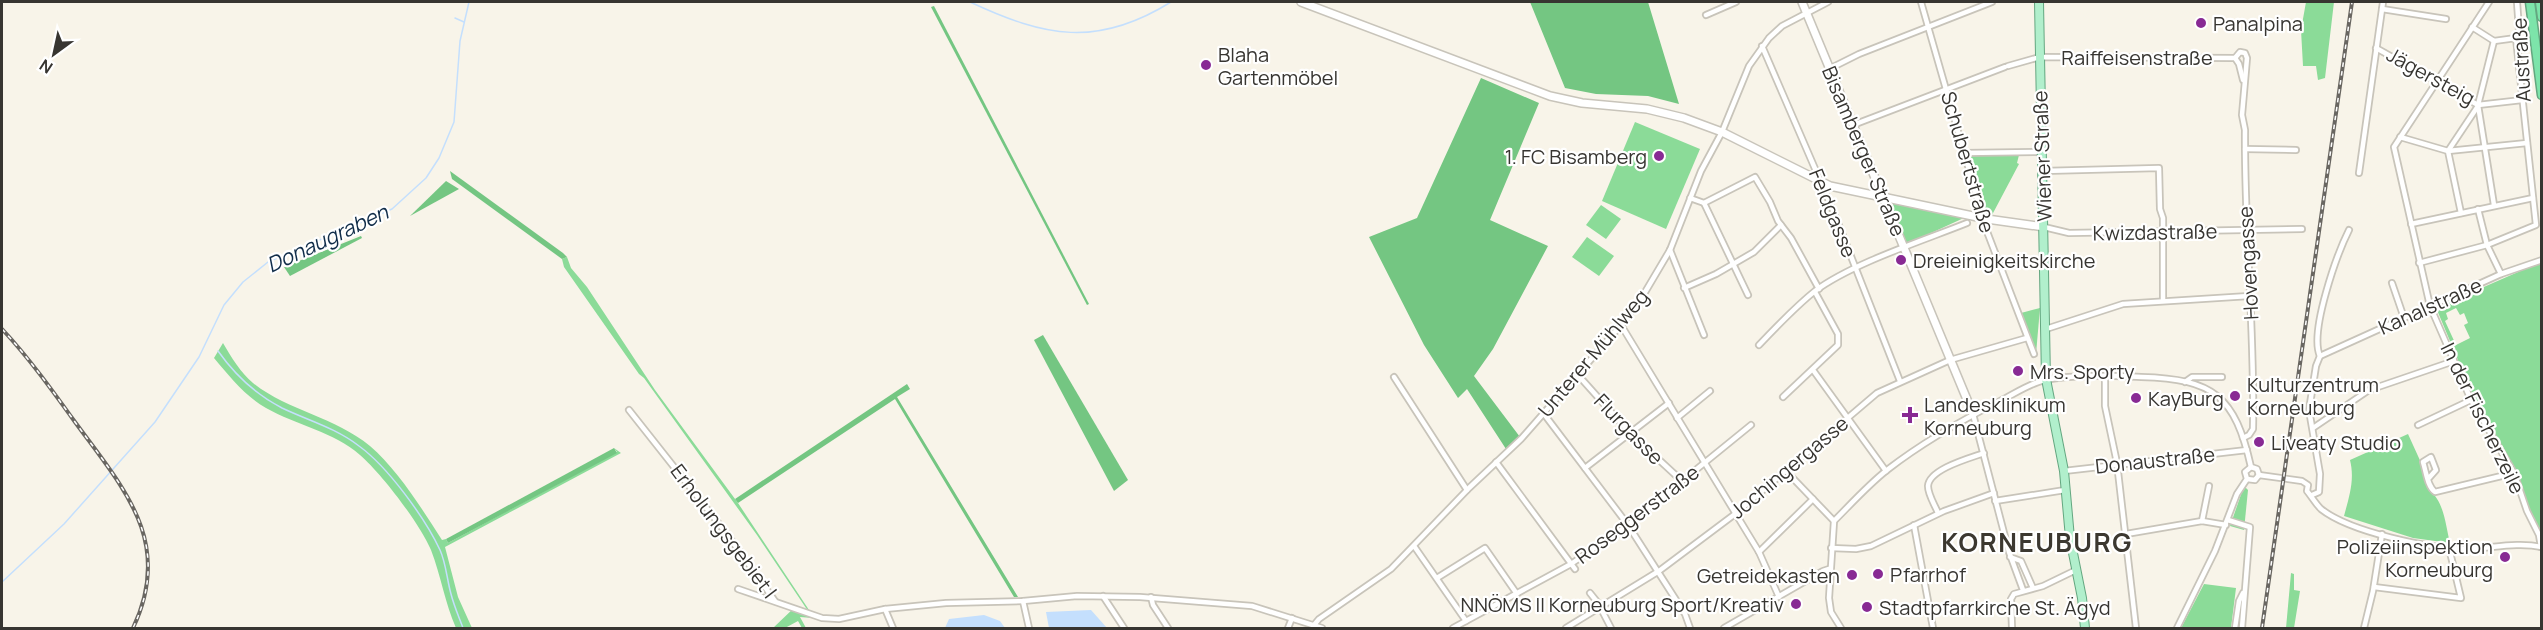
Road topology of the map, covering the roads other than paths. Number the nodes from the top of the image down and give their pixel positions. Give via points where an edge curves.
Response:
1 (1301, 2) edge
2 (1716, 2) edge
3 (1736, 2) edge
4 (1802, 2) edge
5 (1828, 2) edge
6 (1921, 2) edge
7 (1992, 2) edge
8 (2038, 2) edge
9 (2383, 2) edge
10 (2489, 2) edge
11 (2517, 2) edge
12 (2530, 2) edge
13 (2540, 2) edge
14 (1719, 9) junction
15 (2382, 9) junction
16 (1807, 12) junction
17 (1706, 15) dead end
18 (2541, 17) edge
19 (2446, 19) dead end
20 (2472, 27) junction
21 (1929, 28) junction
22 (2516, 38) junction
23 (2493, 41) junction
24 (1762, 46) junction
25 (2376, 48) junction
26 (2242, 52) joint
27 (2040, 57) junction
28 (2235, 58) junction
29 (2246, 61) junction
30 (2239, 64) junction
31 (1829, 69) junction
32 (2438, 81) junction
33 (2244, 84) junction
34 (1947, 89) junction
35 (2541, 95) edge
36 (2522, 100) junction
37 (2478, 105) junction
38 (1853, 125) junction
39 (1722, 132) junction
40 (2400, 137) junction
41 (2527, 143) junction
42 (2485, 147) junction
43 (2245, 149) junction
44 (2296, 150) dead end
45 (2448, 151) junction
46 (2036, 152) dead end
47 (1964, 153) junction
48 (2043, 171) junction
49 (2359, 173) dead end
50 (1821, 182) junction
51 (1882, 195) junction
52 (1690, 198) junction
53 (2533, 198) junction
54 (1704, 203) junction
55 (2494, 205) junction
56 (2478, 209) junction
57 (2461, 213) junction
58 (1983, 218) junction
59 (1966, 223) dead end
60 (2411, 224) junction
61 (1780, 225) junction
62 (2044, 227) junction
63 (2302, 229) dead end
64 (2349, 230) dead end
65 (2246, 231) junction
66 (2163, 233) junction
67 (2487, 245) junction
68 (1904, 248) junction
69 (1670, 250) junction
70 (2541, 260) edge
71 (2419, 263) junction
72 (1734, 265) junction
73 (1856, 269) junction
74 (2501, 274) junction
75 (2392, 283) dead end
76 (1684, 288) junction
77 (1817, 290) junction
78 (1748, 295) dead end
79 (2249, 296) junction
80 (2163, 300) junction
81 (2430, 306) junction
82 (2404, 318) junction
83 (1621, 325) junction
84 (2046, 329) junction
85 (1704, 335) dead end
86 (2027, 338) junction
87 (1759, 345) dead end
88 (2034, 354) dead end
89 (2320, 356) junction
90 (1950, 360) junction
91 (2454, 361) junction
92 (1813, 370) junction
93 (1578, 375) junction
94 (1394, 377) dead end
95 (2105, 377) junction
96 (2222, 377) dead end
97 (2046, 379) junction
98 (1900, 381) junction
99 (2185, 382) junction
100 (1710, 391) dead end
101 (1783, 397) dead end
102 (2470, 400) junction
103 (1668, 403) junction
104 (629, 410) dead end
105 (1544, 414) junction
106 (1973, 414) junction
107 (1847, 417) junction
108 (1677, 418) junction
109 (1751, 425) dead end
110 (2418, 425) dead end
111 (2313, 428) junction
112 (1630, 433) junction
113 (2243, 438) junction
114 (2244, 450) junction
115 (1984, 453) junction
116 (1496, 462) junction
117 (1705, 462) junction
118 (2117, 464) junction
119 (2251, 467) junction
120 (1585, 468) junction
121 (1785, 470) junction
122 (1886, 471) junction
123 (2064, 471) junction
124 (2514, 472) junction
125 (2259, 475) junction
126 (2247, 479) junction
127 (2428, 479) dead end
128 (1682, 481) junction
129 (2318, 484) junction
130 (2307, 485) junction
131 (2209, 486) dead end
132 (1467, 490) junction
133 (2065, 490) junction
134 (1994, 493) junction
135 (2312, 495) junction
136 (1813, 499) junction
137 (1995, 501) junction
138 (1938, 513) junction
139 (1735, 514) junction
140 (1834, 521) junction
141 (2202, 521) junction
142 (2227, 522) junction
143 (1628, 525) junction
144 (1914, 525) junction
145 (2126, 534) junction
146 (2382, 534) junction
147 (1414, 546) junction
148 (2541, 547) edge
149 (1831, 548) junction
150 (2449, 548) junction
151 (1759, 552) junction
152 (2010, 557) junction
153 (1571, 564) junction
154 (1575, 569) dead end
155 (1829, 569) junction
156 (2076, 570) junction
157 (1659, 571) junction
158 (1437, 578) junction
159 (2374, 587) junction
160 (2033, 588) junction
161 (738, 589) dead end
162 (2021, 591) junction
163 (2244, 591) junction
164 (1590, 593) dead end
165 (1517, 594) junction
166 (1103, 596) junction
167 (1151, 597) junction
168 (1779, 597) junction
169 (775, 601) junction
170 (1023, 601) junction
171 (885, 609) junction
172 (1601, 609) junction
173 (1292, 618) junction
174 (1466, 621) junction
175 (1314, 625) junction
176 (893, 628) edge
177 (1029, 628) edge
178 (1124, 628) edge
179 (1168, 628) edge
180 (1288, 628) edge
181 (1322, 628) edge
182 (1453, 628) edge
183 (1566, 628) edge
184 (1611, 628) edge
185 (1690, 628) edge
186 (1724, 628) edge
187 (1840, 628) edge
188 (1932, 628) edge
189 (2012, 628) edge
190 (2085, 628) edge
191 (2136, 628) edge
192 (2177, 628) edge
193 (2235, 628) edge
194 (2242, 628) edge
195 (2364, 628) edge

1 - 39 main road via 1550,96 1658,111
2 - 14 street
3 - 14 street
4 - 16 main road, Bisamberger Straße
5 - 16 street, Unterer Mühlweg
6 - 21 street, Schubertstraße
7 - 21 street
8 - 27 main road, Wiener Straße
9 - 15 street
10 - 20 street
11 - 22 street, Austraße
12 - 35 highway
13 - 18 highway
14 - 17 street
15 - 19 street
15 - 25 street
16 - 24 street, Unterer Mühlweg via 1782,26
16 - 31 main road, Bisamberger Straße
20 - 23 street
20 - 32 street
21 - 31 street
21 - 34 street, Schubertstraße
22 - 23 street
22 - 36 street, Austraße
23 - 37 street
24 - 39 street, Unterer Mühlweg via 1749,66
24 - 50 street, Feldgasse
25 - 32 street, Jägersteig
25 - 49 street
26 - 28 street, Raiffeisenstraße
26 - 29 street, Hovengasse
27 - 28 street, Raiffeisenstraße
27 - 34 street, Raiffeisenstraße
27 - 48 main road, Wiener Straße
28 - 30 street, Raiffeisenstraße
29 - 30 street, Raiffeisenstraße
29 - 33 street, Hovengasse
30 - 33 street, Hovengasse
31 - 38 main road, Bisamberger Straße
32 - 37 street, Jägersteig
32 - 40 street
33 - 43 street, Hovengasse
34 - 38 street, Raiffeisenstraße
34 - 47 street, Schubertstraße
36 - 37 street, Jägersteig
36 - 41 street, Austraße
37 - 42 street
37 - 45 street
38 - 51 main road, Bisamberger Straße
39 - 50 main road
39 - 52 street, Unterer Mühlweg
40 - 45 street
40 - 60 street, In der Fischerzeile via 2394,147
41 - 42 street
41 - 53 street, Austraße
42 - 45 street
42 - 55 street
43 - 44 street
43 - 65 street, Hovengasse
45 - 57 street
46 - 47 street
47 - 58 street, Schubertstraße
48 - 62 main road, Wiener Straße
48 - 66 street via 2159,168
50 - 51 main road
50 - 73 street, Feldgasse
51 - 58 main road
51 - 68 main road, Bisamberger Straße
52 - 54 street
52 - 69 street, Unterer Mühlweg
53 - 55 street
53 - 67 street, Austraße via 2536,225
54 - 61 street via 1755,177
54 - 72 street
55 - 56 street
56 - 57 street
56 - 67 street
57 - 60 street
58 - 62 main road
58 - 86 street, Schubertstraße
59 - 68 street
60 - 71 street, In der Fischerzeile
61 - 72 street via 1754,252
61 - 77 street via 1791,238
62 - 66 street, Kwizdastraße via 2069,233
62 - 84 main road, Wiener Straße
63 - 65 street, Kwizdastraße
64 - 89 street via 2325,299 2318,344
65 - 66 street, Kwizdastraße
65 - 79 street, Hovengasse
66 - 80 street
67 - 71 street
67 - 74 street
68 - 73 street
68 - 90 main road, Bisamberger Straße
69 - 76 street
69 - 83 street, Unterer Mühlweg
70 - 74 street, Kanalstraße
71 - 81 street, In der Fischerzeile
72 - 76 street
72 - 78 street
73 - 77 street
73 - 98 street, Feldgasse
74 - 81 street, Kanalstraße
75 - 82 street
76 - 85 street
77 - 87 street
77 - 92 street via 1839,340
79 - 80 street
79 - 113 street, Hovengasse via 2255,387 2253,429
80 - 84 street via 2123,303
81 - 82 street, Kanalstraße
81 - 91 street, In der Fischerzeile
82 - 89 street, Kanalstraße
83 - 93 street, Unterer Mühlweg
83 - 103 street
84 - 97 main road, Wiener Straße
86 - 88 street, Schubertstraße
86 - 90 street, Jochingergasse
89 - 111 street via 2310,405
90 - 98 street, Jochingergasse
90 - 106 main road, Bisamberger Straße
91 - 102 street, In der Fischerzeile
91 - 111 street via 2369,390
92 - 101 street
92 - 107 street
93 - 105 street, Unterer Mühlweg
93 - 112 street, Flurgasse
94 - 132 street
95 - 97 street
95 - 99 street
95 - 118 street via 2105,406
96 - 99 street via 2192,377
97 - 106 street
97 - 123 main road, Wiener Straße
98 - 107 street, Jochingergasse
99 - 113 street via 2222,398
100 - 108 street
102 - 110 street
102 - 124 street, In der Fischerzeile
103 - 108 street
103 - 112 street
104 - 169 street, Erholungsgebiet I
105 - 116 street, Unterer Mühlweg
105 - 120 street
106 - 115 street, Bisamberger Straße
106 - 122 street
107 - 121 street, Jochingergasse
107 - 122 street
108 - 117 street
109 - 117 street, Roseggerstraße
111 - 129 street
112 - 120 street
112 - 128 street, Flurgasse
113 - 114 street
114 - 118 street, Donaustraße
114 - 119 street
115 - 134 street, Bisamberger Straße
115 - 138 street via 1942,470 1929,482
116 - 132 street, Unterer Mühlweg
116 - 153 street
117 - 128 street, Roseggerstraße
117 - 139 street
118 - 123 street, Donaustraße
118 - 145 street
119 - 125 street via 2257,468
119 - 126 street via 2245,472
120 - 143 street
121 - 136 street
121 - 139 street, Jochingergasse
122 - 140 street
123 - 133 main road, Wiener Straße
124 - 127 street via 2438,492 2431,490
124 - 148 street, In der Fischerzeile
125 - 126 street via 2255,480
125 - 130 street via 2299,480
126 - 142 street
128 - 143 street, Roseggerstraße
129 - 130 street
129 - 135 street via 2319,492
130 - 135 street
131 - 141 street
132 - 147 street, Unterer Mühlweg
133 - 137 street
133 - 156 main road, Wiener Straße
134 - 137 street, Bisamberger Straße
134 - 138 street
135 - 146 street via 2317,505 2331,515
136 - 140 street
136 - 151 street
137 - 152 street, Bisamberger Straße
138 - 144 street
139 - 151 street
139 - 157 street, Jochingergasse
140 - 149 street
141 - 142 street
141 - 145 street
142 - 163 street via 2250,527
142 - 192 street
143 - 153 street, Roseggerstraße
143 - 157 street
144 - 149 street via 1871,546
144 - 188 street
145 - 191 street
146 - 150 street
146 - 159 street
147 - 158 street
147 - 175 street, Unterer Mühlweg via 1389,570
148 - 150 street via 2519,544
149 - 155 street
150 - 159 street via 2462,598
151 - 168 street
152 - 160 street via 2020,561
152 - 162 street, Bisamberger Straße
153 - 154 street
153 - 165 street, Roseggerstraße
155 - 168 street
155 - 187 street via 1830,607
156 - 160 street
156 - 190 main road, Wiener Straße
157 - 172 street, Jochingergasse
157 - 185 street
158 - 165 street via 1485,548
158 - 174 street
159 - 195 street
160 - 162 street
161 - 169 street
162 - 189 street via 2011,599
163 - 193 street
163 - 194 street
164 - 172 street
165 - 174 street, Roseggerstraße
166 - 167 street
166 - 170 street
166 - 178 street
167 - 173 street via 1252,606
167 - 179 street
168 - 186 street
169 - 171 street, Erholungsgebiet I via 822,618 839,619
170 - 171 street
170 - 177 street
171 - 176 street
172 - 183 street, Jochingergasse
172 - 184 street
173 - 175 street
173 - 180 street
174 - 182 street, Roseggerstraße
175 - 181 street

